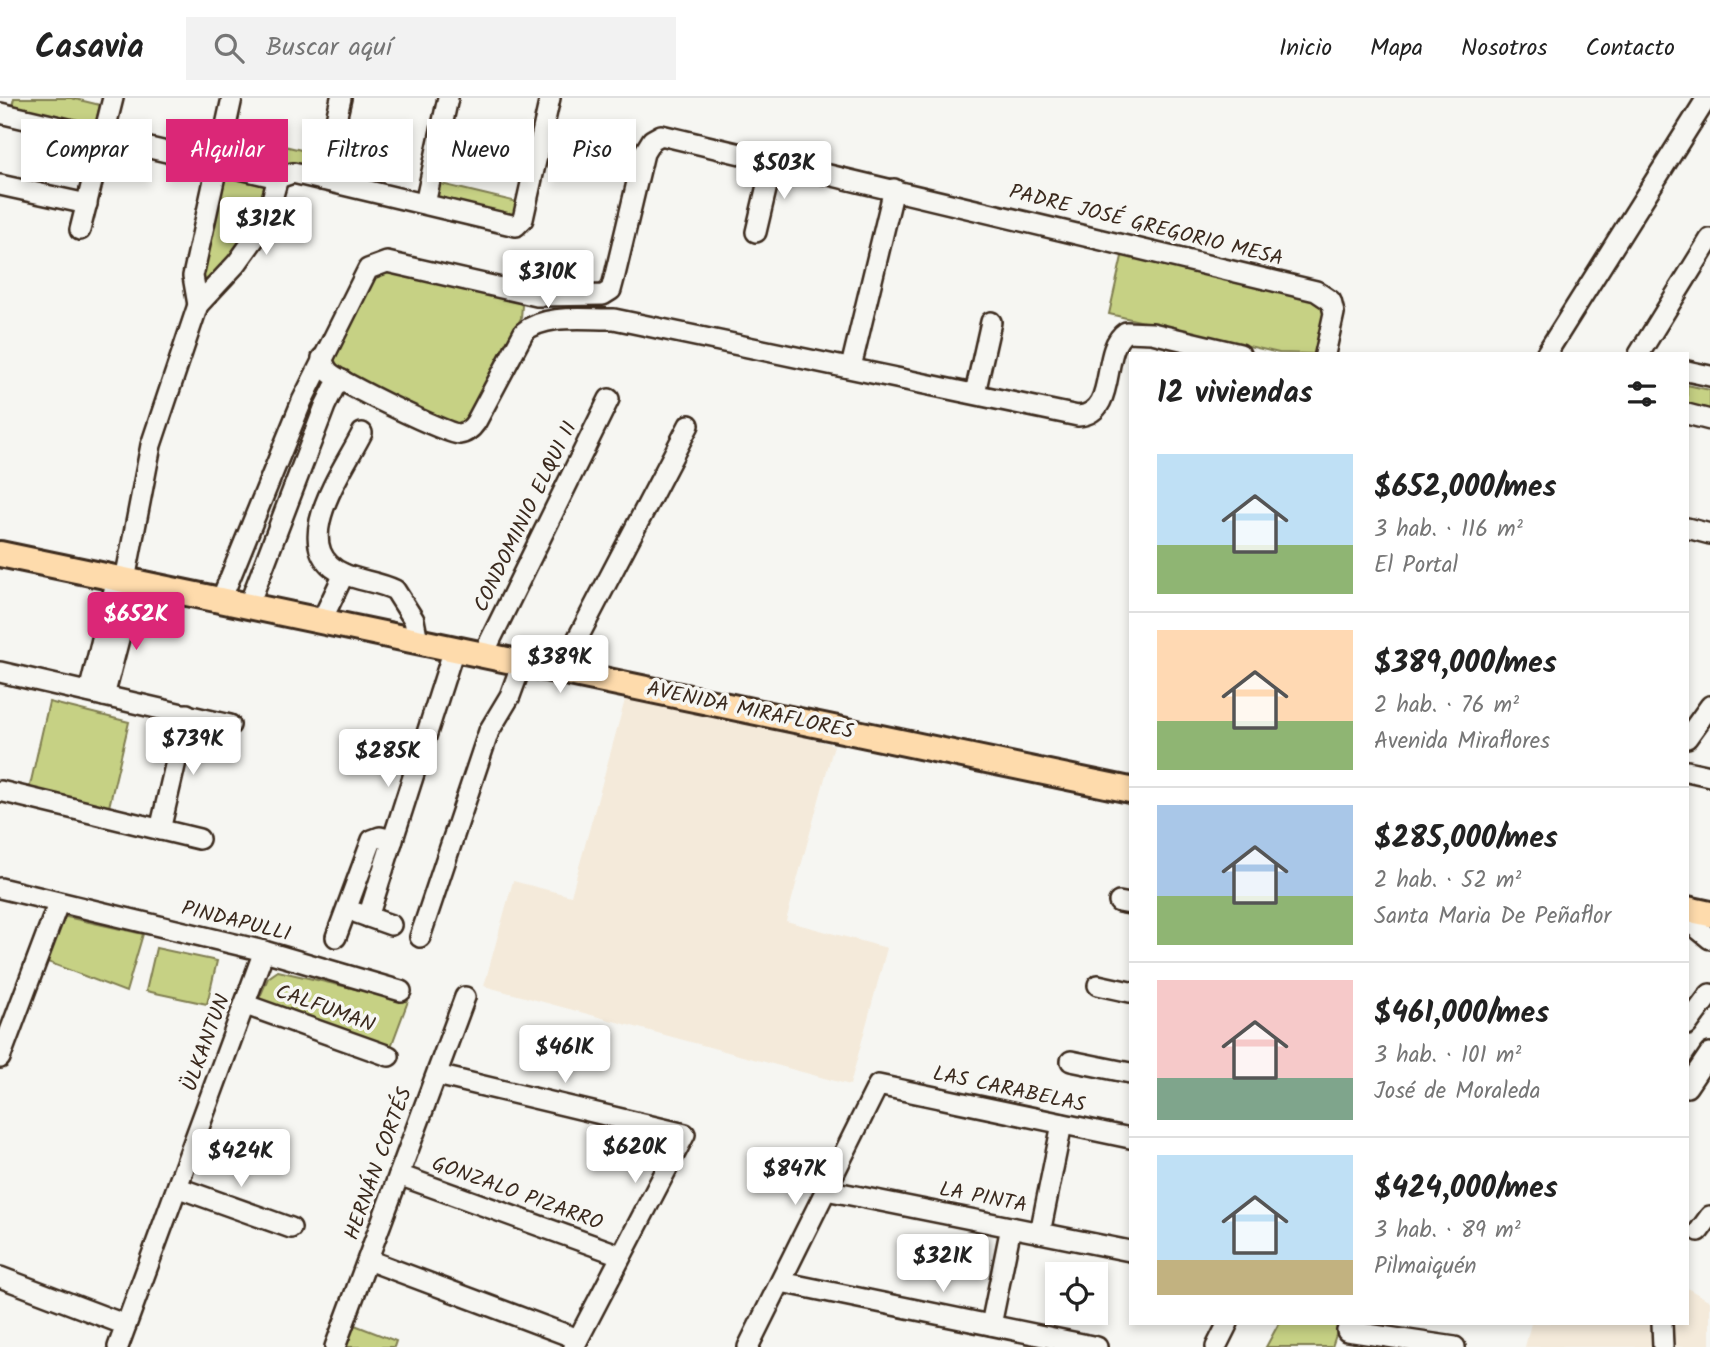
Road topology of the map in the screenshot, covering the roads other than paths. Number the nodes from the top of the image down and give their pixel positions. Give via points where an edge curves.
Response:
1 (3, 98) edge
2 (113, 98) edge
3 (232, 98) edge
4 (341, 98) edge
5 (448, 98) edge
6 (550, 98) edge
7 (1707, 98) edge
8 (0, 112) edge
9 (29, 119) edge
10 (109, 119) edge
11 (227, 119) edge
12 (336, 119) edge
13 (773, 160) junction
14 (93, 182) edge
15 (213, 182) edge
16 (277, 182) edge
17 (331, 182) edge
18 (0, 184) edge
19 (894, 189) junction
20 (87, 204) junction
21 (425, 204) junction
22 (80, 230) dead end
23 (756, 232) dead end
24 (1707, 250) edge
25 (524, 294) junction
26 (603, 295) junction
27 (198, 305) junction
28 (614, 319) junction
29 (991, 322) dead end
30 (524, 331) junction
31 (1232, 352) edge
32 (1325, 352) edge
33 (1547, 352) edge
34 (1640, 352) edge
35 (322, 358) junction
36 (851, 367) junction
37 (1689, 371) edge
38 (1710, 376) edge
39 (342, 380) junction
40 (975, 393) junction
41 (609, 399) dead end
42 (1689, 415) edge
43 (1710, 420) edge
44 (689, 425) dead end
45 (362, 433) dead end
46 (1689, 529) edge
47 (1710, 534) edge
48 (0, 554) edge
49 (344, 574) junction
50 (125, 580) junction
51 (221, 600) junction
52 (248, 607) junction
53 (321, 622) junction
54 (418, 641) junction
55 (454, 649) junction
56 (483, 655) junction
57 (522, 663) junction
58 (0, 672) edge
59 (560, 672) junction
60 (96, 694) junction
61 (1710, 706) edge
62 (187, 714) junction
63 (230, 725) dead end
64 (1689, 735) edge
65 (1689, 771) edge
66 (1710, 776) edge
67 (1129, 790) edge
68 (0, 791) edge
69 (160, 830) junction
70 (200, 839) dead end
71 (393, 840) junction
72 (0, 888) edge
73 (58, 904) junction
74 (1689, 909) edge
75 (346, 910) junction
76 (1710, 914) edge
77 (368, 917) junction
78 (1689, 922) edge
79 (391, 925) dead end
80 (336, 937) dead end
81 (419, 937) dead end
82 (1710, 939) edge
83 (264, 950) junction
84 (1098, 985) dead end
85 (401, 990) dead end
86 (1129, 992) edge
87 (1710, 994) edge
88 (466, 997) dead end
89 (246, 1004) junction
90 (1689, 1022) edge
91 (1710, 1053) edge
92 (388, 1056) dead end
93 (0, 1058) edge
94 (1071, 1061) dead end
95 (1129, 1073) edge
96 (436, 1075) junction
97 (1689, 1084) edge
98 (1062, 1124) junction
99 (1129, 1138) edge
100 (399, 1175) junction
101 (178, 1188) junction
102 (826, 1190) junction
103 (1012, 1227) junction
104 (291, 1228) dead end
105 (1040, 1233) junction
106 (1129, 1251) edge
107 (620, 1255) junction
108 (368, 1260) junction
109 (0, 1277) edge
110 (781, 1282) junction
111 (126, 1325) junction
112 (992, 1325) junction
113 (1227, 1325) edge
114 (1662, 1325) edge
115 (1346, 1334) edge
116 (576, 1343) edge
117 (1075, 1345) edge
118 (118, 1347) edge
119 (335, 1347) edge
120 (748, 1347) edge
121 (1097, 1347) edge
122 (1216, 1347) edge
123 (1455, 1347) edge
124 (1663, 1347) edge

1 - 8 street
2 - 10 street
3 - 11 street
4 - 12 street
5 - 21 street
6 - 21 street via 523,219 516,226
7 - 33 street
8 - 9 street
13 - 19 street, PADRE JOSÉ GREGORIO MESA
13 - 23 street
13 - 26 street, PADRE JOSÉ GREGORIO MESA via 673,136 654,138 644,153 612,286
14 - 20 street
15 - 27 street via 192,275
16 - 27 street via 265,224
17 - 21 street
18 - 20 street
19 - 32 street, PADRE JOSÉ GREGORIO MESA via 1322,293 1334,310
19 - 36 street
20 - 22 street
24 - 34 street
25 - 26 street
25 - 30 street via 528,309
25 - 35 street via 377,263 362,277
26 - 28 street
27 - 50 street via 151,445
28 - 30 street via 541,322
28 - 36 street
29 - 40 street
30 - 39 street via 477,422 462,433 446,431
31 - 40 street via 1129,331 1116,341 1101,400 1086,415
35 - 39 street via 327,370
35 - 51 street
36 - 40 street
37 - 38 street
39 - 52 street via 325,406
41 - 56 street, CONDOMINIO ELQUI II
42 - 43 street
44 - 59 street
45 - 49 street via 316,534 321,556
46 - 47 street
48 - 50 main road, AVENIDA MIRAFLORES
49 - 53 street
49 - 54 street via 395,590 406,602
50 - 51 main road, AVENIDA MIRAFLORES
50 - 60 street
51 - 52 main road, AVENIDA MIRAFLORES
52 - 53 main road, AVENIDA MIRAFLORES
53 - 54 main road, AVENIDA MIRAFLORES
54 - 55 main road, AVENIDA MIRAFLORES
55 - 56 main road, AVENIDA MIRAFLORES
55 - 71 street
56 - 57 main road, AVENIDA MIRAFLORES
57 - 59 main road, AVENIDA MIRAFLORES
57 - 81 street via 510,696 489,731
58 - 60 street
59 - 67 main road, AVENIDA MIRAFLORES
60 - 62 street
61 - 64 street
62 - 63 street
62 - 69 street
65 - 66 street
68 - 69 street
69 - 70 street
71 - 75 street via 372,840
71 - 77 street
72 - 73 street, PINDAPULLI
73 - 83 street, PINDAPULLI
73 - 93 street
74 - 76 main road
75 - 77 street
75 - 80 street
77 - 79 street
78 - 82 street
83 - 85 street, PINDAPULLI
83 - 89 street, ÜLKANTUN
84 - 86 street
87 - 90 street
88 - 96 street, HERNÁN CORTÉS
89 - 92 street, CALFUMAN
89 - 101 street, ÜLKANTUN
91 - 97 street
94 - 95 street
96 - 100 street, HERNÁN CORTÉS
96 - 107 street via 685,1134
98 - 99 street, LAS CARABELAS
98 - 102 street, LAS CARABELAS via 878,1085
98 - 105 street
100 - 107 street, GONZALO PIZARRO
100 - 108 street, HERNÁN CORTÉS
101 - 104 street
101 - 111 street, ÜLKANTUN
102 - 103 street, LA PINTA
102 - 110 street
103 - 105 street, LA PINTA
103 - 112 street
105 - 106 street, LA PINTA
107 - 116 street
108 - 116 street
108 - 119 street, HERNÁN CORTÉS
109 - 111 street
110 - 112 street
110 - 120 street
111 - 118 street, ÜLKANTUN
112 - 117 street
113 - 122 street
114 - 124 street
115 - 123 street
117 - 121 street

